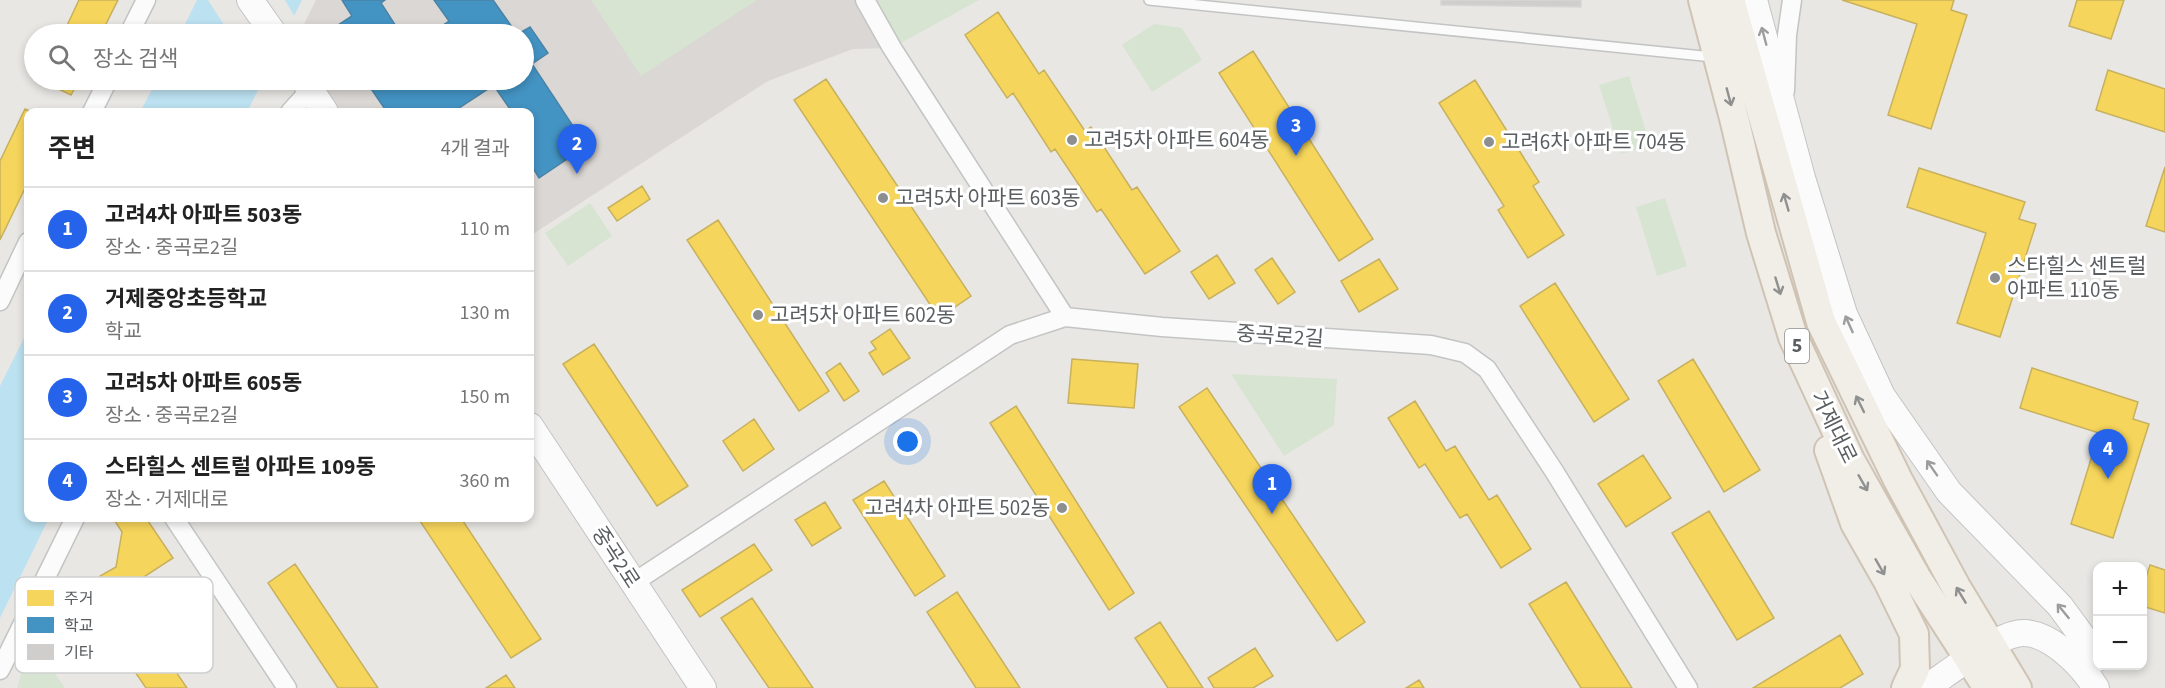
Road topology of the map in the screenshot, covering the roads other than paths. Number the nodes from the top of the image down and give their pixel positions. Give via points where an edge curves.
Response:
1 (146, 0) edge
2 (250, 0) edge
3 (865, 0) edge
4 (1149, 0) edge
5 (1703, 0) edge
6 (1730, 0) edge
7 (1754, 0) edge
8 (1792, 0) edge
9 (134, 24) edge
10 (267, 24) edge
11 (1718, 58) junction
12 (103, 90) edge
13 (304, 90) edge
14 (310, 90) edge
15 (94, 108) edge
16 (293, 108) edge
17 (322, 108) edge
18 (1784, 108) junction
19 (24, 250) edge
20 (0, 301) edge
21 (1065, 317) junction
22 (1809, 375) junction
23 (534, 432) edge
24 (73, 522) edge
25 (177, 522) edge
26 (46, 577) edge
27 (633, 583) junction
28 (15, 640) edge
29 (1979, 652) junction
30 (2093, 652) edge
31 (0, 670) edge
32 (2103, 670) edge
33 (287, 688) edge
34 (703, 688) edge
35 (1688, 688) edge
36 (1906, 688) edge
37 (1926, 688) edge
38 (1988, 688) edge
39 (2017, 688) edge
40 (2096, 688) edge
41 (2110, 688) edge

1 - 9 street
2 - 10 street
3 - 21 street
4 - 11 lane
5 - 11 main road, 거제대로 / 5
29 -> 6 main road, 거제대로 / 5 via 1956,587 1898,480 1821,322
18 -> 7 street
8 - 18 street
11 -> 22 main road, 거제대로 / 5 via 1761,233 1793,338
12 - 15 street
13 - 16 street
14 - 17 street
30 -> 18 street via 2060,606 1949,492 1882,396 1844,314
19 - 20 street
21 - 27 street via 1010,335
21 - 35 street, 중곡로2길 via 1431,345 1465,353 1487,369
22 -> 29 main road, 거제대로 / 5 via 1850,460 1916,577
22 -> 36 main road via 1818,419 1855,524 1914,634 1915,669
23 - 27 street, 중곡2로
24 - 26 street
25 - 33 street
27 - 34 street, 중곡2로
28 - 31 street
29 - 37 street
29 - 38 main road, 거제대로 / 5
29 - 39 main road, 거제대로 / 5
29 - 40 street via 2018,633 2031,633 2071,657
32 - 41 street

